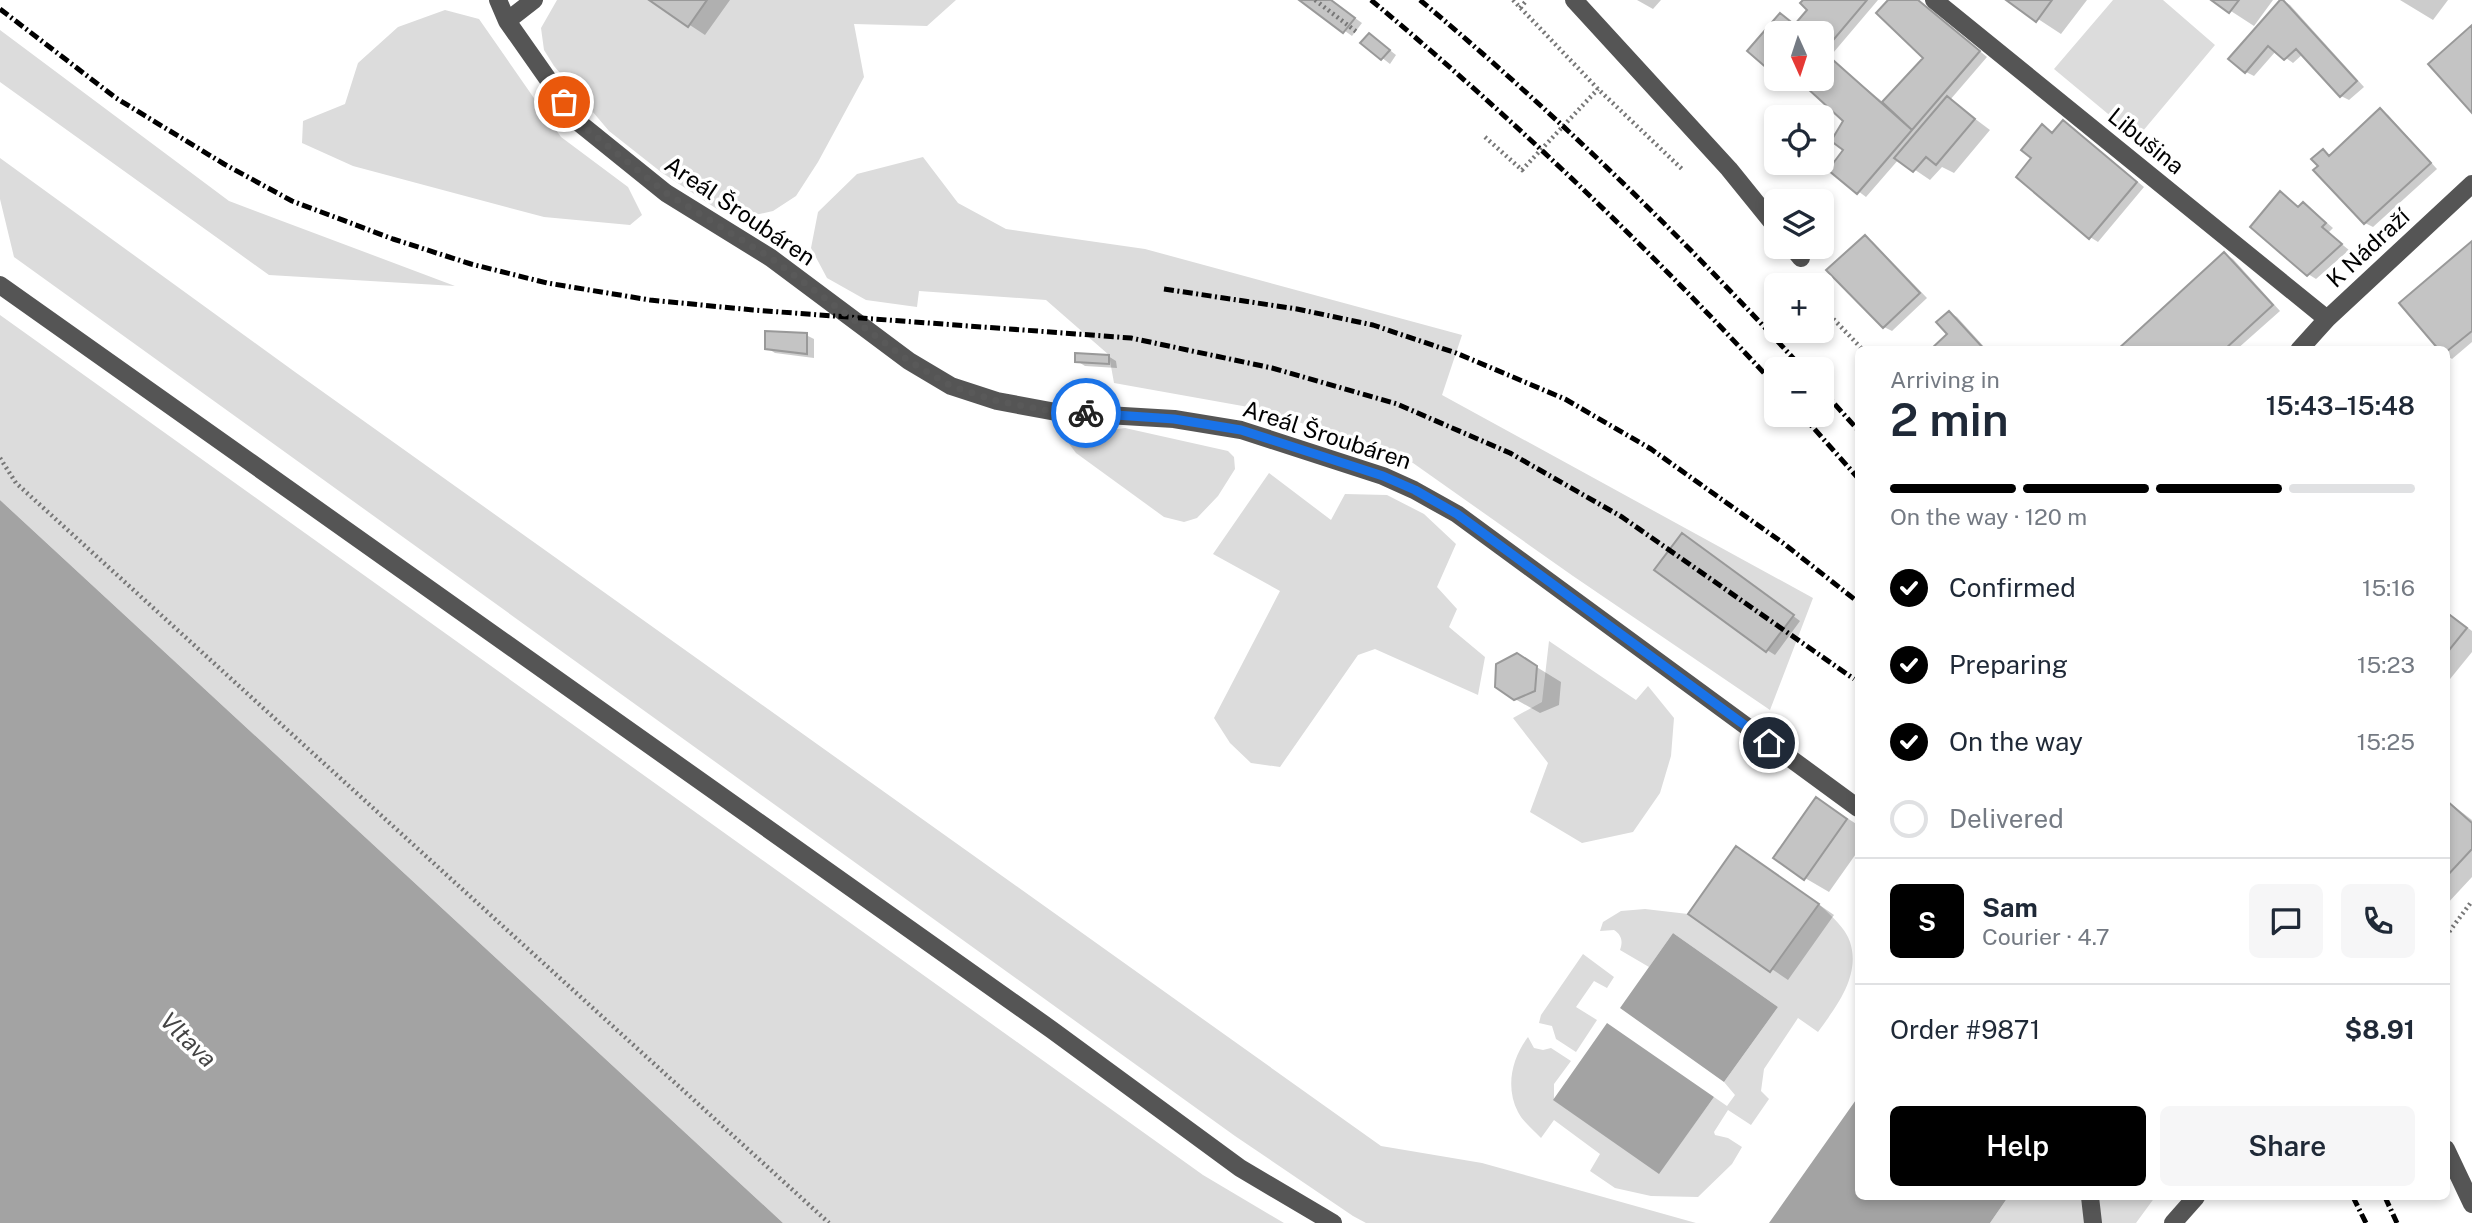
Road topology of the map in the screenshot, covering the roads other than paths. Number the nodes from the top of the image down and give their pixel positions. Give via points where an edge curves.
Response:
1 (498, 0) edge
2 (534, 0) edge
3 (1574, 0) edge
4 (1934, 0) edge
5 (507, 21) junction
6 (2472, 184) edge
7 (1764, 212) edge
8 (0, 285) edge
9 (2327, 320) junction
10 (2303, 346) edge
11 (1855, 806) edge
12 (2450, 1157) edge
13 (2090, 1200) edge
14 (2193, 1200) edge
15 (2472, 1204) edge
16 (1333, 1223) edge
17 (2093, 1223) edge
18 (2173, 1223) edge

1 - 5 street, Areál Šroubáren
2 - 5 street
3 - 7 street
4 - 9 street, Libušina
5 - 11 street, Areál Šroubáren via 578,122 666,193 771,258 951,386 997,401 1056,412 1174,419 1241,430 1415,490 1457,514
6 - 9 street, K Nádraží
8 - 16 street via 1240,1168
9 - 10 street, K Nádraží
12 - 15 street
13 - 17 street
14 - 18 street

